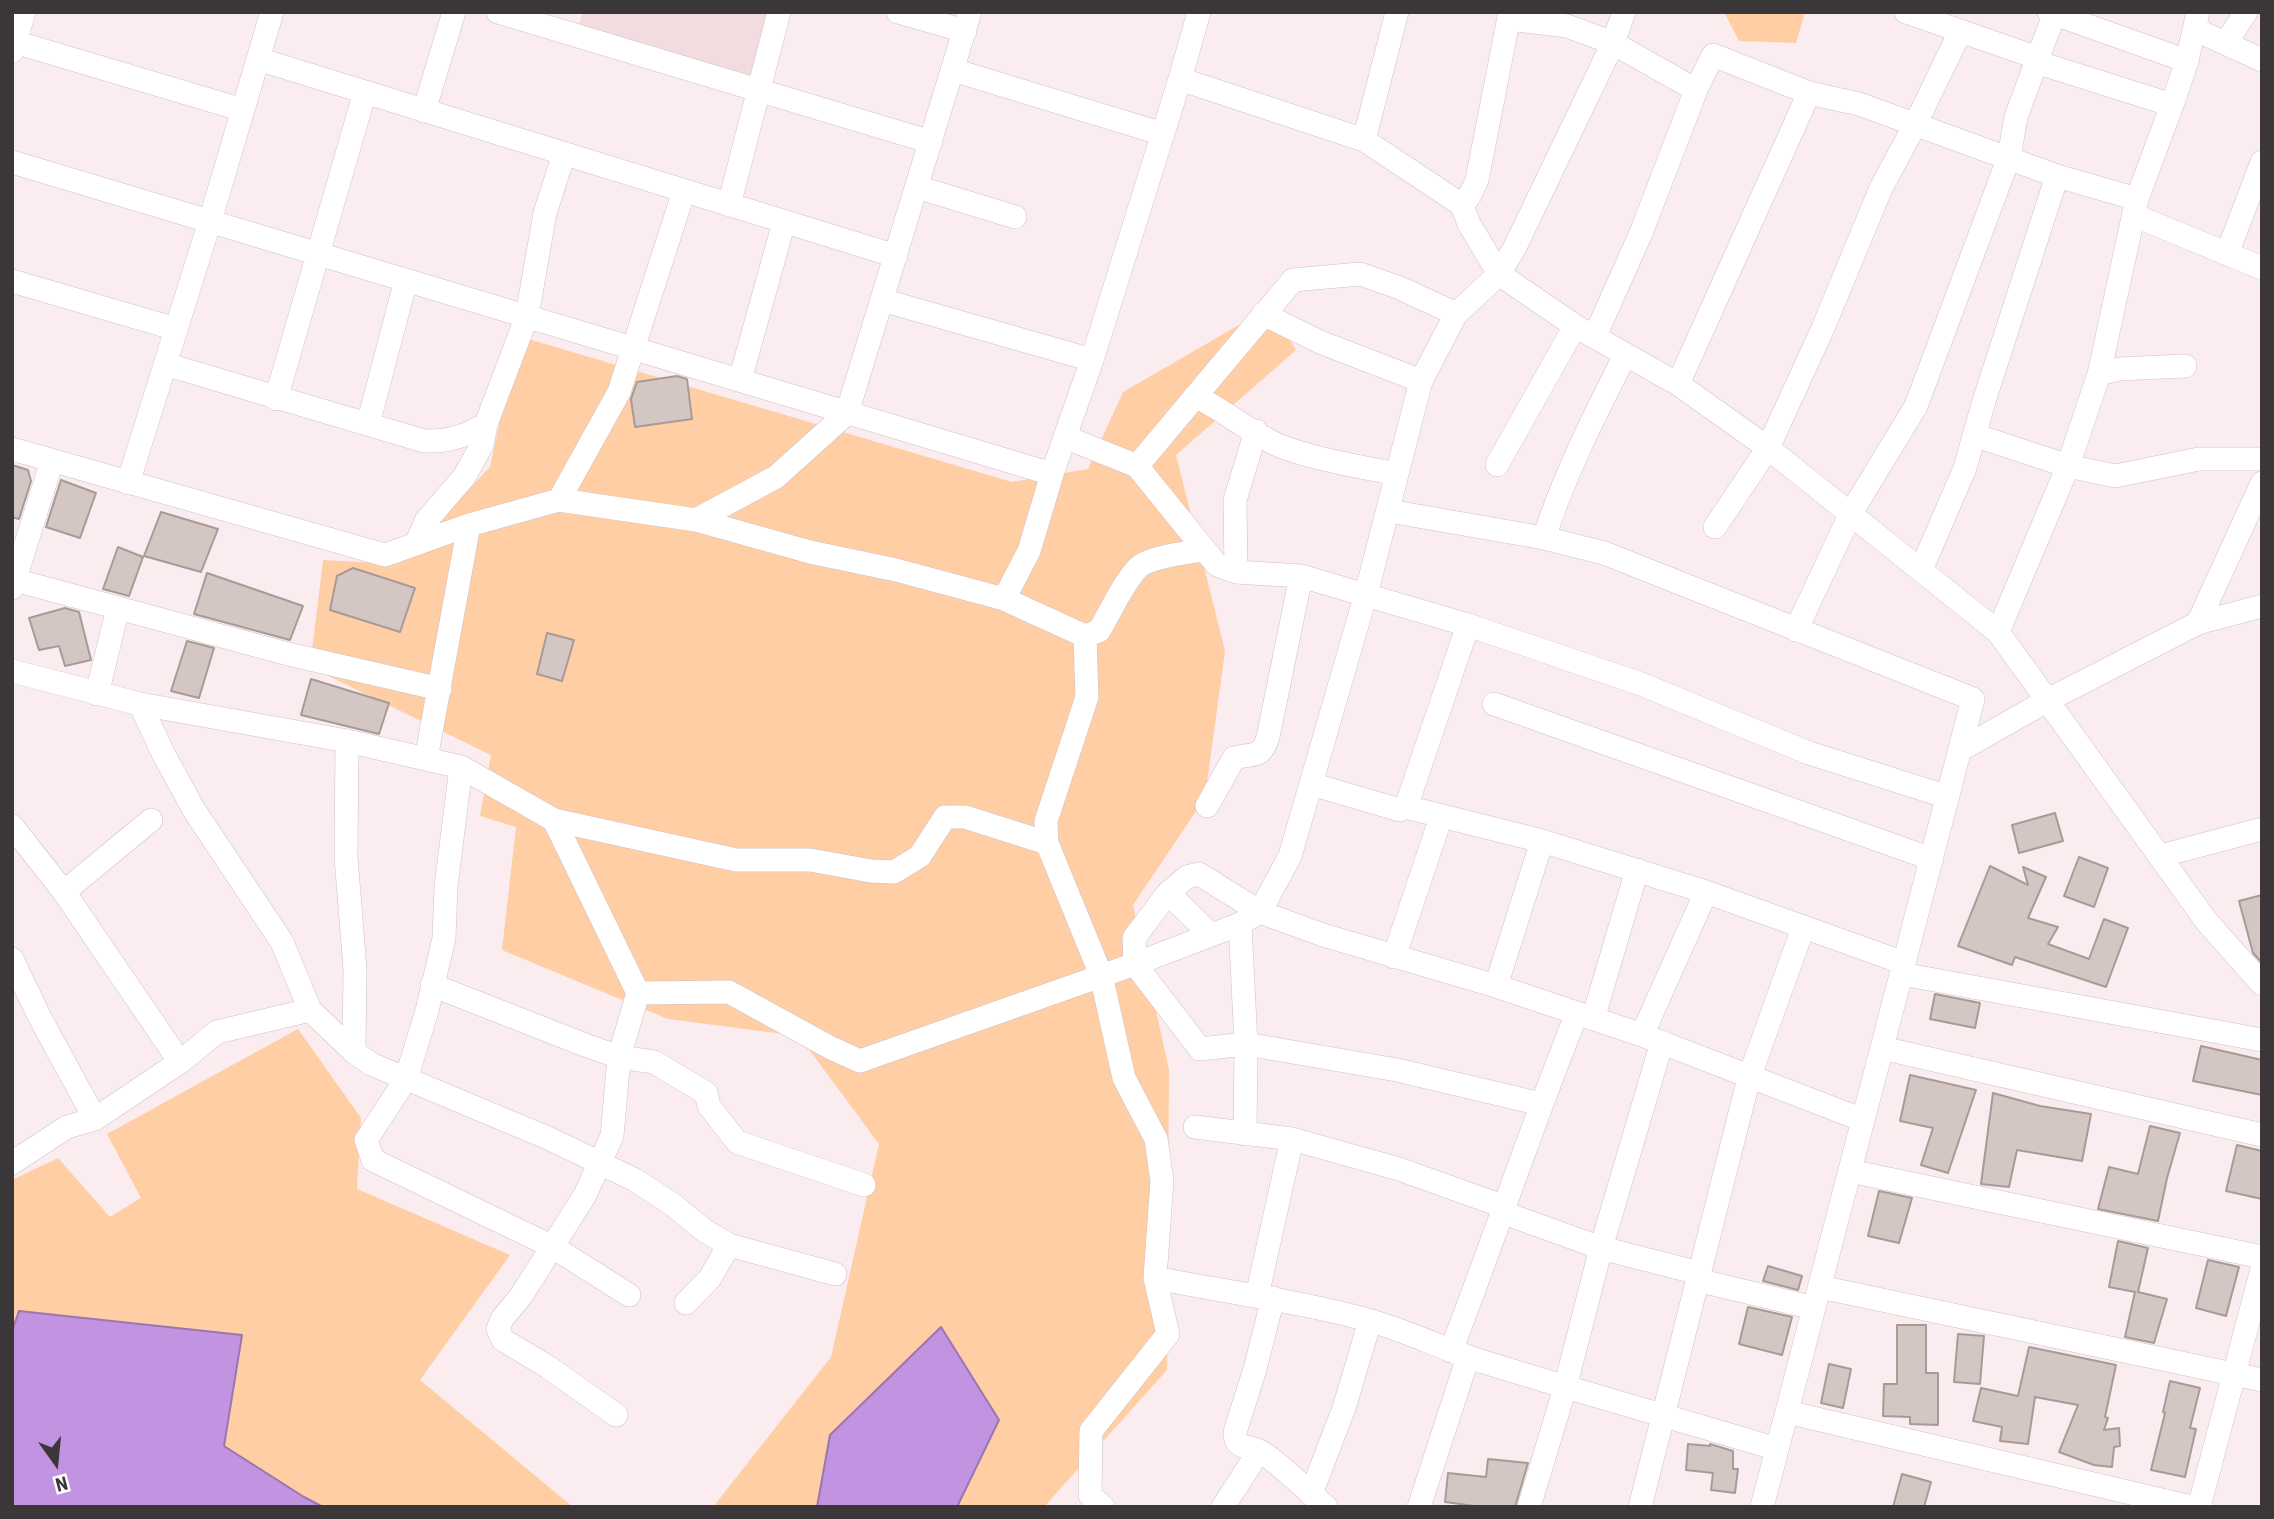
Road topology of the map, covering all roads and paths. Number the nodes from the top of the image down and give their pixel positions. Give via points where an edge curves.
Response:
1 (272, 12) edge
2 (454, 12) edge
3 (498, 12) edge
4 (779, 12) edge
5 (898, 12) edge
6 (1199, 12) edge
7 (1397, 12) edge
8 (1624, 12) edge
9 (1906, 12) edge
10 (2246, 12) edge
11 (21, 13) edge
12 (2053, 13) edge
13 (1509, 15) edge
14 (2196, 20) edge
15 (968, 21) edge
16 (1960, 32) junction
17 (1613, 43) junction
18 (2226, 43) junction
19 (14, 46) edge
20 (258, 60) junction
21 (2037, 60) junction
22 (2262, 60) edge
23 (2187, 61) junction
24 (953, 70) junction
25 (1180, 79) junction
26 (759, 90) junction
27 (1696, 90) junction
28 (365, 92) junction
29 (1809, 93) junction
30 (2172, 105) junction
31 (243, 110) junction
32 (424, 111) junction
33 (1915, 125) junction
34 (1163, 134) junction
35 (1364, 140) junction
36 (931, 142) junction
37 (564, 155) junction
38 (2009, 158) junction
39 (12, 162) edge
40 (2262, 162) edge
41 (2057, 176) junction
42 (917, 187) junction
43 (684, 191) junction
44 (729, 205) junction
45 (1462, 205) junction
46 (2135, 207) junction
47 (1015, 217) dead end
48 (210, 221) junction
49 (784, 222) junction
50 (318, 254) junction
51 (2227, 254) junction
52 (896, 256) junction
53 (2262, 268) edge
54 (1499, 274) junction
55 (406, 280) junction
56 (12, 281) edge
57 (882, 300) junction
58 (1263, 314) junction
59 (1456, 314) junction
60 (527, 316) junction
61 (176, 329) junction
62 (1585, 331) junction
63 (633, 348) junction
64 (1625, 355) junction
65 (1092, 360) junction
66 (165, 364) junction
67 (2185, 366) dead end
68 (2099, 374) junction
69 (740, 380) junction
70 (1421, 381) junction
71 (1678, 384) junction
72 (1195, 396) junction
73 (276, 399) junction
74 (848, 413) junction
75 (368, 424) junction
76 (486, 424) junction
77 (1256, 431) junction
78 (1974, 435) junction
79 (1065, 437) junction
80 (1768, 448) junction
81 (12, 449) edge
82 (2262, 459) edge
83 (52, 461) junction
84 (1497, 465) dead end
85 (1137, 466) junction
86 (2068, 466) junction
87 (1052, 474) junction
88 (1397, 474) junction
89 (128, 483) junction
90 (2262, 483) edge
91 (559, 500) junction
92 (1388, 511) junction
93 (1851, 513) junction
94 (696, 520) junction
95 (469, 525) junction
96 (1716, 527) dead end
97 (1544, 538) junction
98 (416, 544) junction
99 (1203, 550) junction
100 (1922, 570) junction
101 (1236, 572) junction
102 (1301, 576) junction
103 (13, 584) edge
104 (1366, 593) junction
105 (1004, 599) junction
106 (2262, 606) edge
107 (118, 608) junction
108 (2198, 623) junction
109 (1468, 625) junction
110 (1796, 630) junction
111 (1998, 632) junction
112 (1085, 636) junction
113 (12, 671) edge
114 (440, 688) junction
115 (97, 694) junction
116 (2048, 700) junction
117 (140, 704) junction
118 (1494, 704) dead end
119 (347, 741) junction
120 (1960, 750) junction
121 (426, 759) junction
122 (461, 767) junction
123 (1311, 783) junction
124 (1948, 797) junction
125 (1207, 806) dead end
126 (1406, 807) junction
127 (1441, 817) junction
128 (152, 820) dead end
129 (554, 820) junction
130 (12, 826) edge
131 (2262, 829) edge
132 (1542, 841) junction
133 (1047, 843) junction
134 (2160, 856) junction
135 (1932, 859) junction
136 (1637, 870) junction
137 (64, 892) junction
138 (1706, 892) junction
139 (1168, 893) junction
140 (1260, 912) junction
141 (1240, 924) junction
142 (1803, 928) junction
143 (1210, 935) junction
144 (2251, 956) edge
145 (1394, 957) junction
146 (12, 959) edge
147 (1135, 964) junction
148 (1903, 968) junction
149 (1101, 975) junction
150 (2262, 984) edge
151 (432, 985) junction
152 (1496, 986) junction
153 (638, 993) junction
154 (310, 1010) junction
155 (1585, 1016) junction
156 (1652, 1038) junction
157 (2262, 1040) edge
158 (1246, 1044) junction
159 (1882, 1048) junction
160 (354, 1052) junction
161 (619, 1056) junction
162 (180, 1062) junction
163 (1749, 1078) junction
164 (406, 1079) junction
165 (1541, 1104) junction
166 (96, 1119) junction
167 (1863, 1120) junction
168 (1195, 1127) dead end
169 (1245, 1134) junction
170 (2262, 1135) edge
171 (1292, 1139) junction
172 (12, 1163) edge
173 (600, 1163) junction
174 (1850, 1171) junction
175 (864, 1185) dead end
176 (1505, 1210) junction
177 (729, 1245) junction
178 (553, 1247) junction
179 (1601, 1248) junction
180 (2262, 1257) edge
181 (2262, 1269) edge
182 (835, 1274) dead end
183 (1698, 1276) junction
184 (1155, 1278) junction
185 (629, 1295) dead end
186 (1265, 1297) junction
187 (1817, 1297) junction
188 (686, 1303) dead end
189 (1370, 1321) junction
190 (1460, 1354) junction
191 (2234, 1374) junction
192 (2262, 1380) edge
193 (1565, 1388) junction
194 (1787, 1412) junction
195 (1664, 1414) junction
196 (616, 1415) dead end
197 (1777, 1449) junction
198 (1259, 1451) junction
199 (1318, 1501) edge
200 (1103, 1507) edge
201 (1223, 1507) edge
202 (1419, 1507) edge
203 (1529, 1507) edge
204 (1640, 1507) edge
205 (1762, 1507) edge
206 (2191, 1507) edge
207 (2199, 1507) edge

1 - 20 street
2 - 32 street
3 - 26 street
4 - 26 street
5 - 15 street
6 - 25 street
7 - 35 street
8 - 17 street
9 - 16 street
10 - 18 street
11 - 19 street
12 - 21 street
12 - 23 street
13 - 17 street via 1567,26
13 - 45 street via 1477,180
14 - 18 street
14 - 23 street
15 - 24 street
16 - 21 street
16 - 33 street
17 - 27 street
17 - 54 street
18 - 22 street
19 - 31 street
20 - 28 street
20 - 31 street
21 - 30 street
21 - 38 street via 2016,117
23 - 30 street
24 - 34 street
24 - 36 street
25 - 34 street
25 - 35 street
26 - 36 street
26 - 44 street
27 - 29 street via 1713,55
27 - 62 street via 1641,233
28 - 32 street
28 - 50 street
29 - 33 street via 1859,104
29 - 71 street
30 - 46 street
31 - 48 street
32 - 37 street
33 - 38 street
33 - 80 street via 1881,188
34 - 65 street
35 - 45 street
36 - 42 street
37 - 43 street
37 - 60 street via 545,213
38 - 41 street
38 - 93 street via 1916,406
39 - 48 street
40 - 51 street
41 - 46 street
41 - 78 street
42 - 47 street
42 - 52 street
43 - 44 street
43 - 63 street
44 - 49 street
45 - 54 street via 1468,224
46 - 51 street
46 - 68 street
48 - 50 street
48 - 61 street
49 - 52 street
49 - 69 street
50 - 55 street
50 - 73 street
51 - 53 street
52 - 57 street
54 - 59 street
54 - 62 street
55 - 60 street
55 - 75 street
56 - 61 street
57 - 65 street
57 - 74 street
58 - 59 street via 1293,280 1360,274
58 - 70 street via 1320,342
58 - 72 street
59 - 70 street
60 - 63 street
60 - 76 street
61 - 66 street
62 - 64 street
62 - 84 street
63 - 69 street
63 - 91 street via 619,393
64 - 71 street
64 - 97 street via 1577,454
65 - 79 street
66 - 73 street
66 - 89 street
67 - 68 street
68 - 86 street
69 - 74 street
70 - 88 street
71 - 80 street
72 - 77 street
72 - 85 street
73 - 75 street
74 - 87 street
74 - 94 street via 776,477
75 - 76 street via 443,442
76 - 98 street via 473,463 426,521
77 - 88 street via 1280,445
77 - 101 street via 1235,500
78 - 86 street
78 - 100 street
79 - 85 street
79 - 87 street
80 - 93 street
80 - 96 street
81 - 83 street
82 - 86 street via 2199,459 2115,476
83 - 89 street
83 - 103 street
85 - 99 street
86 - 111 street
87 - 105 street via 1029,551
88 - 92 street
89 - 98 street via 385,555
90 - 108 street
91 - 94 street
91 - 95 street
92 - 97 street
92 - 104 street
93 - 100 street
93 - 110 street
94 - 105 street
95 - 98 street
95 - 114 street
97 - 110 street via 1604,553
99 - 101 street via 1217,565
99 - 112 street via 1140,566 1099,631
100 - 111 street
101 - 102 street
102 - 104 street
102 - 125 street via 1264,751 1234,758
103 - 107 street
104 - 109 street
104 - 123 street
105 - 112 street
106 - 108 street
107 - 114 street via 288,654
107 - 115 street
108 - 116 street
109 - 124 street via 1641,684 1809,753
109 - 126 street
110 - 120 street via 1973,699
111 - 116 street
112 - 133 street via 1087,696 1046,821
113 - 115 street
114 - 121 street
115 - 117 street
116 - 120 street
116 - 134 street
117 - 119 street
117 - 154 street via 194,810 282,942
118 - 135 street
119 - 121 street
119 - 160 street via 346,857
120 - 124 street
121 - 122 street
122 - 129 street
122 - 151 street via 444,937
123 - 126 street via 1400,810
123 - 140 street via 1290,856
124 - 135 street
126 - 127 street
127 - 132 street
127 - 145 street
128 - 137 street
129 - 133 street via 736,860 810,860 871,871 894,872 920,856 945,817 965,817
129 - 153 street
130 - 137 street
131 - 134 street
132 - 136 street
132 - 152 street
133 - 149 street
134 - 144 street via 2207,922
135 - 148 street
136 - 138 street
136 - 155 street
137 - 162 street
138 - 142 street
138 - 156 street
139 - 140 street via 1187,877 1199,874
139 - 143 street
139 - 147 street via 1134,938
140 - 141 street
140 - 145 street
141 - 143 street
141 - 158 street
142 - 148 street
142 - 163 street
143 - 147 street
144 - 150 street
145 - 152 street
146 - 166 street
147 - 149 street
147 - 158 street via 1200,1049
148 - 157 street
148 - 159 street
149 - 153 street via 860,1061 729,992
149 - 184 street via 1124,1078 1156,1139 1162,1181
151 - 161 street
151 - 164 street
152 - 155 street
153 - 161 street
154 - 160 street
154 - 162 street via 217,1032
155 - 156 street
155 - 165 street
156 - 163 street
156 - 179 street
158 - 165 street via 1397,1070
158 - 169 street
159 - 167 street
159 - 170 street
160 - 164 street
161 - 173 street via 612,1136
161 - 175 street via 654,1062 706,1093 709,1106 737,1142
162 - 166 street
163 - 167 street
163 - 183 street
164 - 173 street
164 - 178 street via 366,1140 373,1160
165 - 176 street
166 - 172 street via 67,1127
167 - 174 street
168 - 169 street
169 - 171 street
171 - 176 street via 1399,1169
171 - 186 street
173 - 177 street via 644,1186
173 - 178 street
174 - 180 street
174 - 187 street
176 - 179 street
176 - 190 street
177 - 182 street
177 - 188 street via 710,1278
178 - 185 street
178 - 196 street via 502,1319 500,1335
179 - 183 street
179 - 193 street
181 - 191 street
183 - 187 street
183 - 195 street
184 - 186 street
184 - 200 street via 1168,1334 1091,1431 1090,1495
186 - 189 street
186 - 198 street via 1255,1369 1235,1432 1239,1446
187 - 191 street
187 - 194 street
189 - 190 street
189 - 199 street
190 - 193 street
190 - 202 street
191 - 192 street
191 - 207 street
193 - 195 street
193 - 203 street
194 - 197 street
194 - 206 street
195 - 197 street
195 - 204 street
197 - 205 street
198 - 199 street
198 - 201 street

